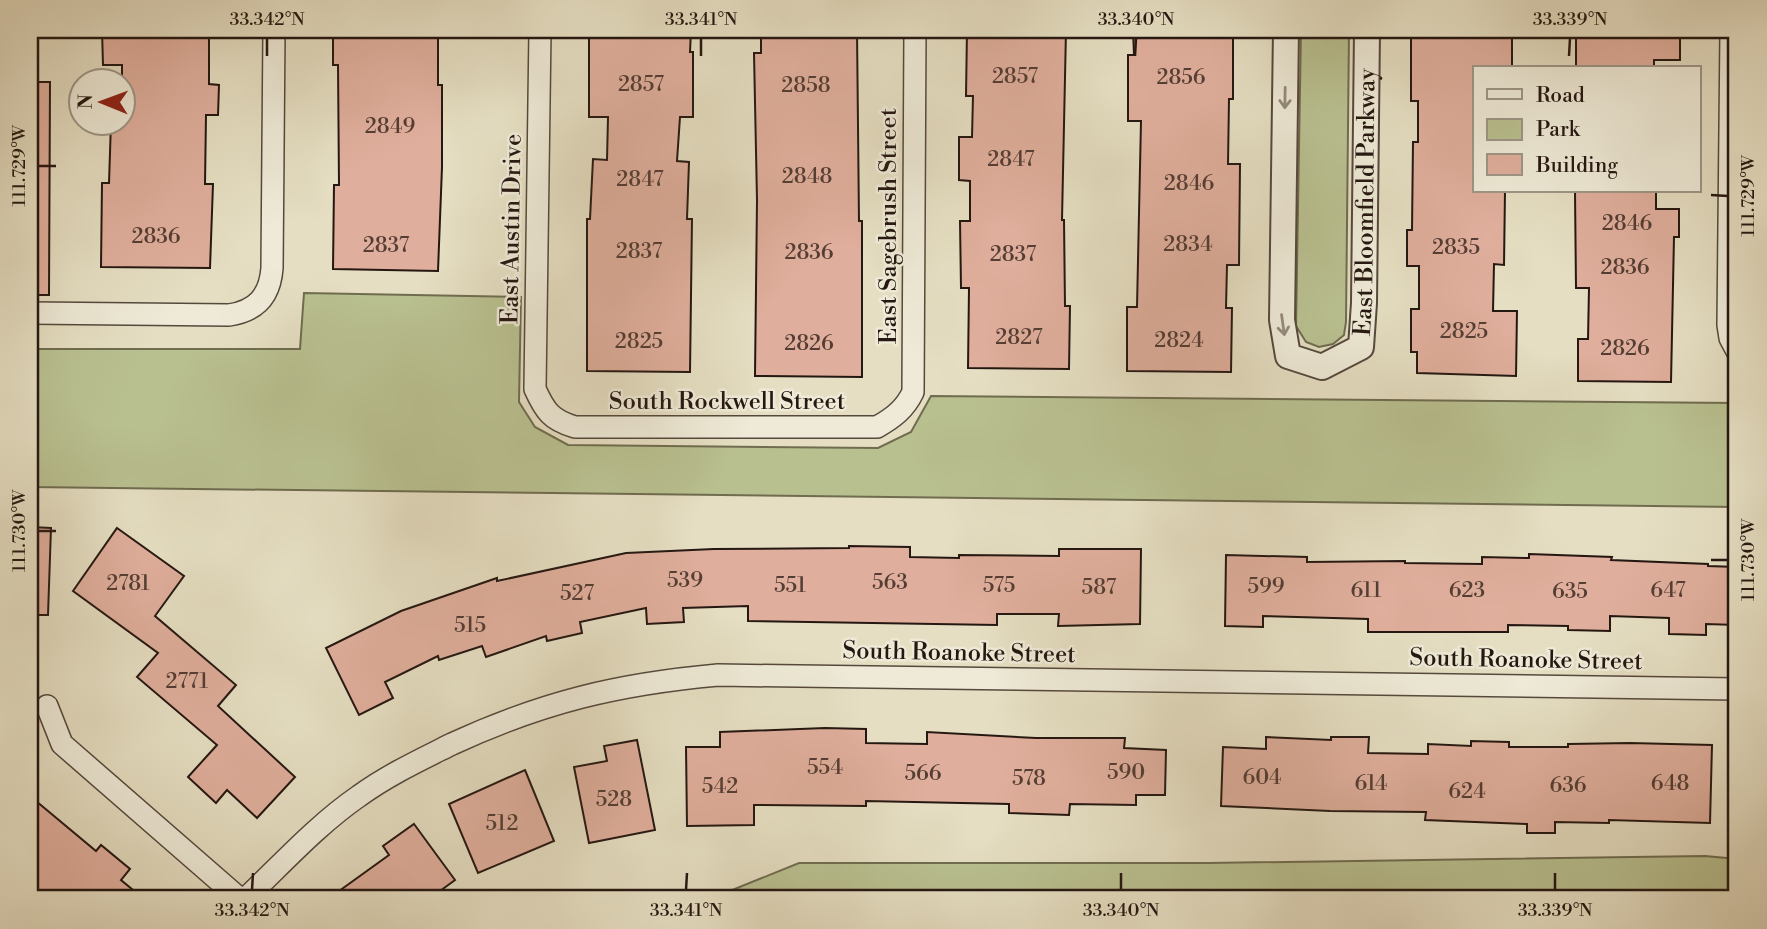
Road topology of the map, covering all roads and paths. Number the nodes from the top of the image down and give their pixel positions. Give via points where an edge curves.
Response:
1 (274, 30) edge
2 (540, 30) edge
3 (915, 30) edge
4 (1286, 30) edge
5 (1367, 30) edge
6 (1731, 30) edge
7 (30, 313) edge
8 (1737, 351) edge
9 (894, 417) joint
10 (557, 422) joint
11 (1737, 689) edge
12 (47, 706) dead end
13 (240, 899) edge
14 (245, 899) edge

1 - 7 street via 272,268 271,282 261,300 243,313 229,315
2 - 10 street, East Austin Drive via 536,389 542,406
3 - 9 street, East Sagebrush Street via 913,392
4 -> 5 street, East Bloomfield Parkway via 1282,320 1289,356 1322,367 1361,347
6 - 8 street via 1728,325
9 - 10 street, South Rockwell Street via 877,428 575,426
11 - 14 street, South Roanoke Street via 718,675 663,680 538,708 401,769 320,827
12 - 13 street via 62,744

